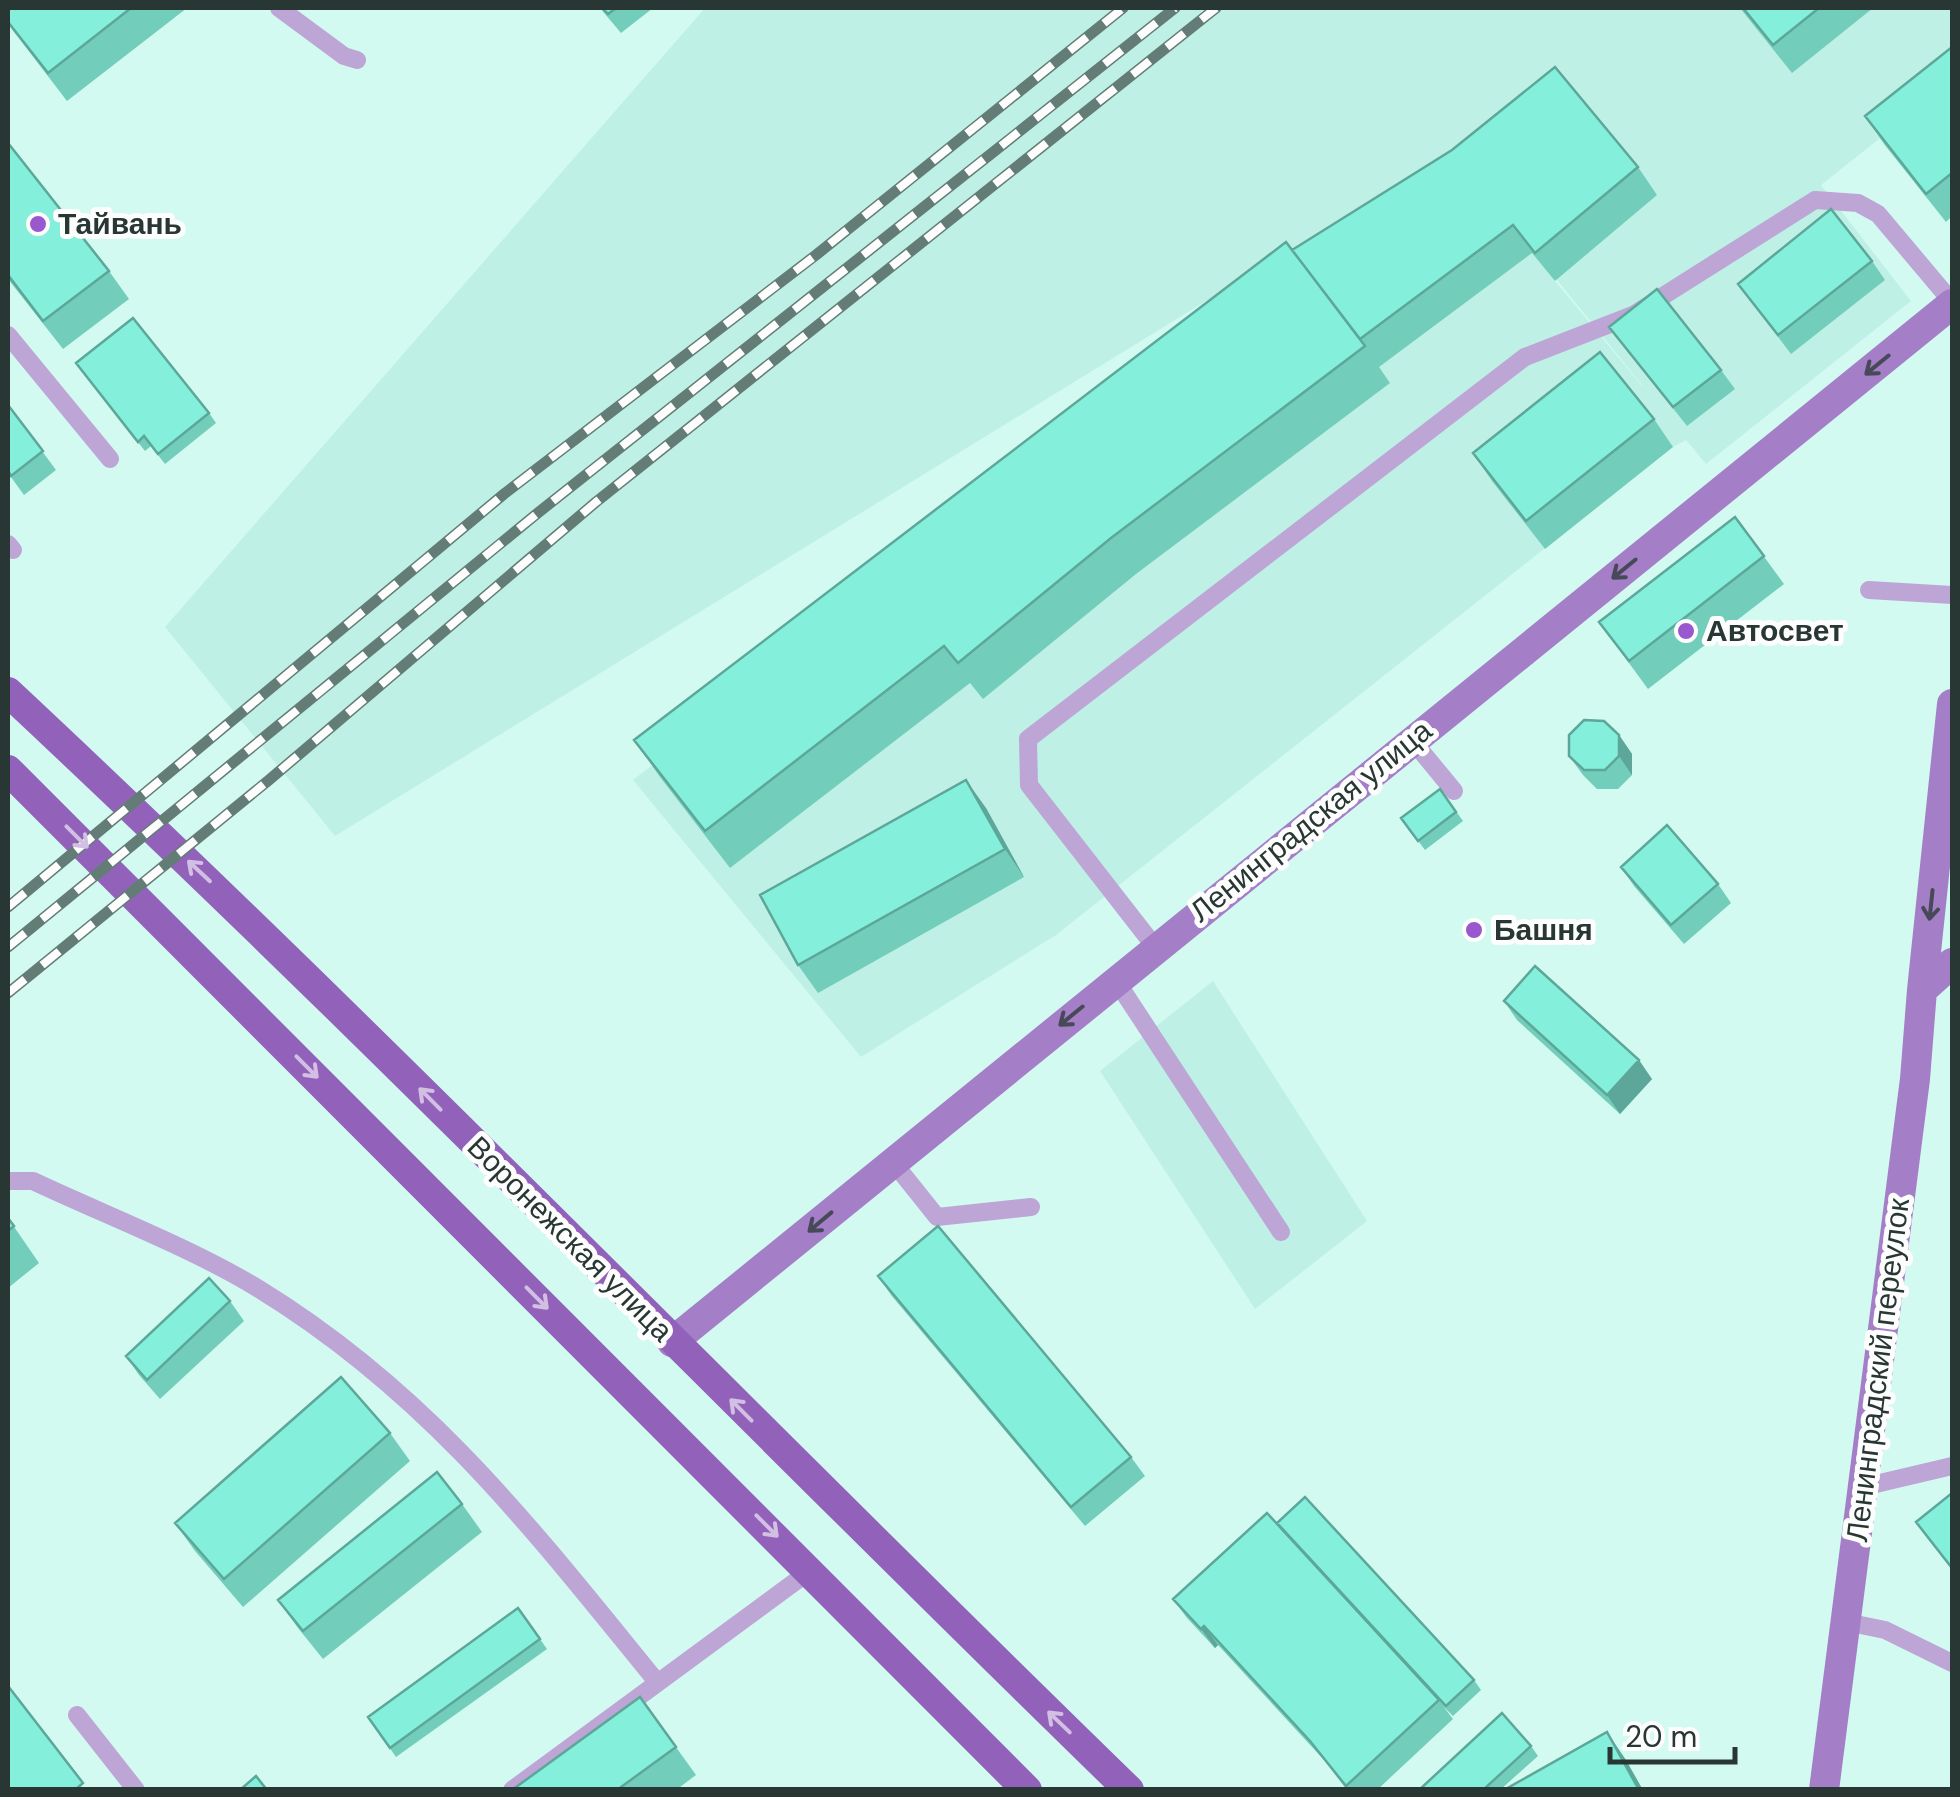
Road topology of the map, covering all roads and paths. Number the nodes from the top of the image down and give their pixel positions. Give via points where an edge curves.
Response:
1 (279, 8) edge
2 (357, 60) dead end
3 (1952, 303) edge
4 (8, 335) edge
5 (110, 459) dead end
6 (1869, 590) dead end
7 (1952, 595) edge
8 (8, 692) edge
9 (1952, 704) edge
10 (1412, 740) junction
11 (8, 770) edge
12 (1454, 791) dead end
13 (1155, 947) junction
14 (1952, 963) edge
15 (1116, 979) junction
16 (1922, 990) junction
17 (893, 1162) junction
18 (8, 1181) edge
19 (1031, 1207) dead end
20 (1281, 1232) dead end
21 (672, 1342) junction
22 (1952, 1466) edge
23 (1863, 1487) junction
24 (811, 1570) junction
25 (1846, 1622) junction
26 (1952, 1663) edge
27 (657, 1682) junction
28 (77, 1715) dead end
29 (136, 1790) edge
30 (512, 1790) edge
31 (1027, 1790) edge
32 (1129, 1790) edge
33 (1824, 1790) edge

1 - 2 lane
3 -> 10 street, Ленинградская улица
3 - 13 lane via 1878,214 1847,200 1815,200 1633,315 1525,357 1028,738 1029,785
4 - 5 lane
6 - 7 lane
21 -> 8 main road, Воронежская улица via 258,926
9 -> 16 street, Ленинградский переулок
10 - 12 lane
10 - 13 street, Ленинградская улица
11 -> 24 main road
13 - 15 street, Ленинградская улица
14 - 16 street
15 -> 17 street, Ленинградская улица
15 - 20 lane
16 - 23 street, Ленинградский переулок
17 - 19 lane via 937,1216
17 -> 21 street, Ленинградская улица
18 - 27 lane via 33,1181 257,1288 345,1348 437,1424
32 -> 21 main road, Воронежская улица
22 - 23 lane
23 - 25 street, Ленинградский переулок
24 - 27 lane
24 - 31 main road
25 - 26 lane via 1885,1630
25 - 33 street, Ленинградский переулок
27 - 30 lane
28 - 29 lane

